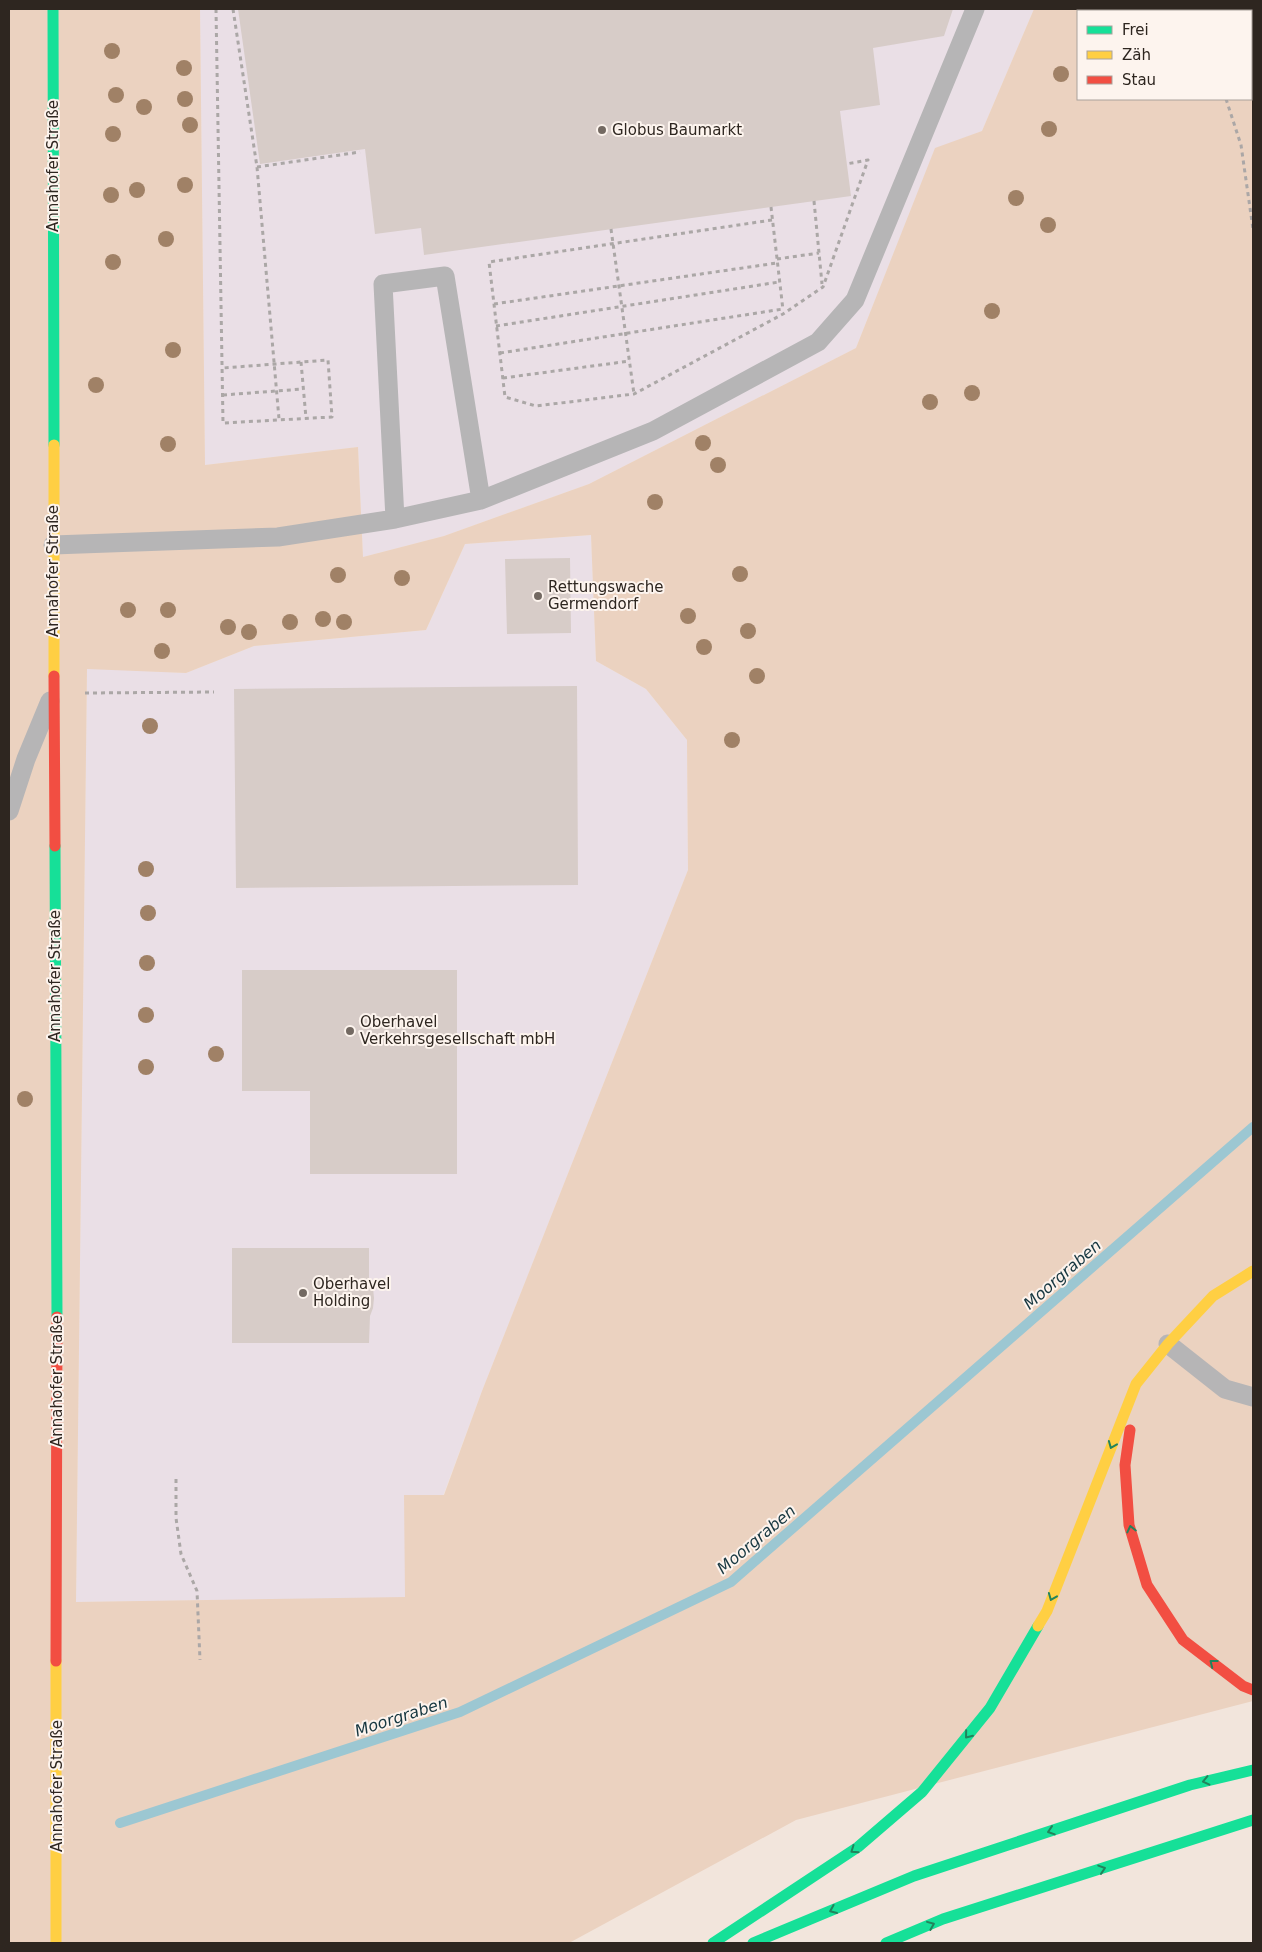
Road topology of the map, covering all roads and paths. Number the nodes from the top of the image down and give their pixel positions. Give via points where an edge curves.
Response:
1 (53, 9) edge
2 (216, 9) edge
3 (232, 9) edge
4 (975, 9) edge
5 (1226, 100) edge
6 (360, 152) dead end
7 (846, 164) dead end
8 (257, 167) junction
9 (814, 201) dead end
10 (771, 207) dead end
11 (772, 220) junction
12 (611, 229) dead end
13 (1253, 229) edge
14 (614, 244) junction
15 (819, 253) junction
16 (777, 261) junction
17 (779, 282) junction
18 (619, 285) junction
19 (822, 288) junction
20 (494, 304) junction
21 (622, 308) junction
22 (783, 310) junction
23 (783, 314) junction
24 (496, 326) junction
25 (626, 335) junction
26 (500, 352) junction
27 (630, 361) junction
28 (301, 362) junction
29 (274, 365) junction
30 (222, 368) junction
31 (503, 378) junction
32 (304, 389) junction
33 (277, 391) junction
34 (634, 394) junction
35 (223, 395) junction
36 (306, 418) junction
37 (279, 419) junction
38 (480, 500) junction
39 (395, 519) junction
40 (53, 545) junction
41 (214, 692) dead end
42 (54, 693) junction
43 (17, 761) edge
44 (9, 811) edge
45 (1253, 1271) edge
46 (1168, 1344) junction
47 (1136, 1384) junction
48 (1253, 1397) edge
49 (176, 1479) dead end
50 (200, 1660) dead end
51 (1253, 1690) edge
52 (1253, 1770) edge
53 (1253, 1820) edge
54 (56, 1938) edge
55 (712, 1943) edge
56 (752, 1943) edge
57 (886, 1943) edge

1 - 40 main road, Annahofer Straße
2 - 30 path
3 - 8 path
4 - 38 lane via 856,300 818,342 654,431
5 - 13 path via 1241,145
6 - 8 path
7 - 19 path via 868,160
8 - 29 path
9 - 15 path
10 - 11 path
11 - 14 path
11 - 16 path
12 - 14 path
14 - 18 path
14 - 20 path via 489,262
15 - 16 path
15 - 19 path
16 - 17 path
16 - 18 path
17 - 21 path
17 - 22 path
18 - 20 path
18 - 21 path
19 - 23 path
20 - 24 path
21 - 24 path
21 - 25 path
22 - 23 path
22 - 25 path
23 - 34 path
24 - 26 path
25 - 26 path
25 - 27 path
26 - 31 path
27 - 31 path
27 - 34 path
28 - 29 path
28 - 32 path
28 - 36 path via 328,360 332,417
29 - 30 path
29 - 33 path
30 - 35 path
31 - 34 path via 505,397 536,406
32 - 33 path
32 - 36 path
33 - 35 path
33 - 37 path
35 - 37 path via 223,423
36 - 37 path
38 - 39 lane
38 - 39 lane via 445,276 382,284
39 - 40 lane via 278,537
40 - 42 main road, Annahofer Straße
41 - 42 path
42 - 43 lane
42 - 54 main road, Annahofer Straße
43 - 44 lane
45 - 46 main road via 1213,1296
46 - 47 main road
46 - 48 lane via 1226,1390
51 -> 47 main road via 1182,1640 1148,1585 1129,1525 1125,1465
47 -> 55 main road via 1047,1611 990,1708 922,1792 858,1847
49 - 50 path via 176,1518 181,1554 197,1591
52 -> 56 main road via 1190,1785 914,1876
57 -> 53 main road via 944,1919

